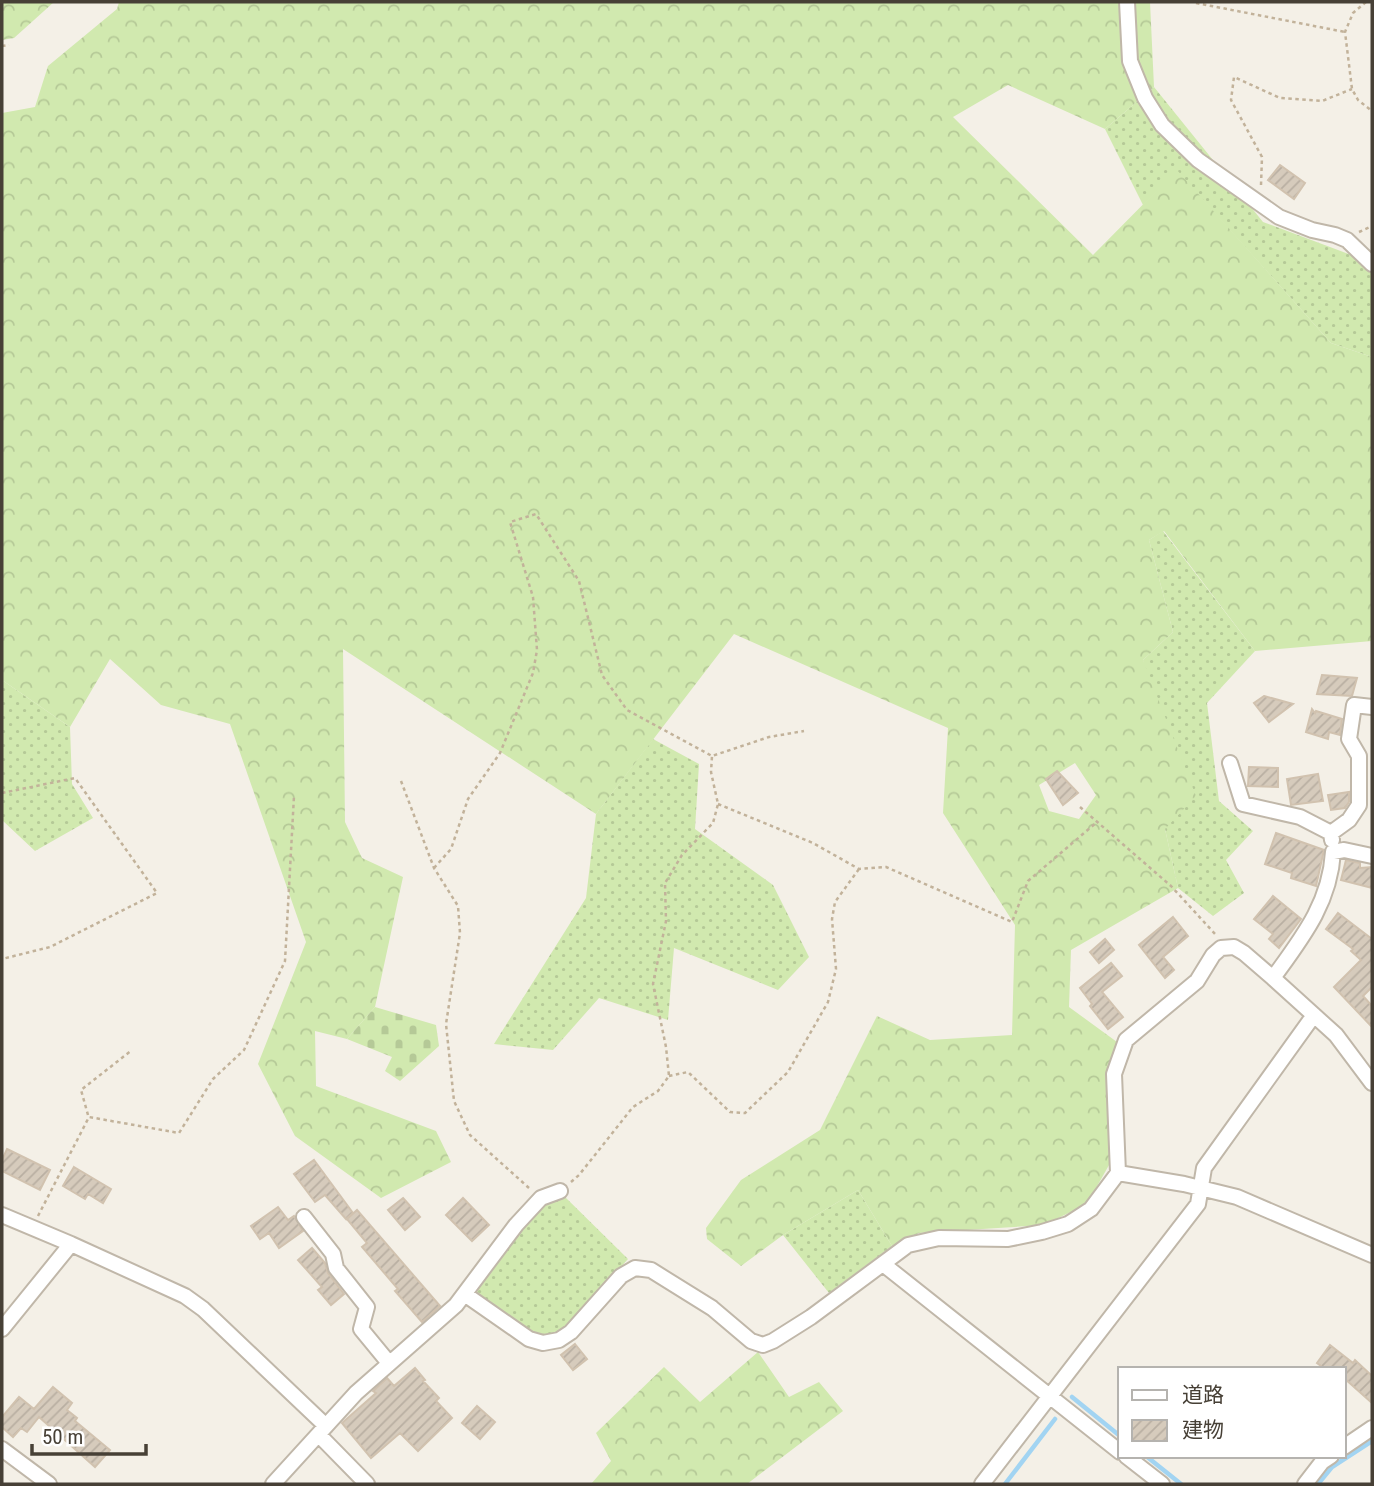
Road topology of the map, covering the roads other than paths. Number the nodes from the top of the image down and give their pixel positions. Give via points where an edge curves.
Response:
1 (1126, 2) edge
2 (1372, 264) edge
3 (1372, 707) edge
4 (1230, 763) dead end
5 (1331, 833) junction
6 (1333, 852) junction
7 (1372, 856) edge
8 (1273, 978) junction
9 (1314, 1015) junction
10 (1372, 1083) edge
11 (1118, 1174) junction
12 (1202, 1188) junction
13 (560, 1191) road end
14 (2, 1215) edge
15 (304, 1217) dead end
16 (71, 1244) junction
17 (1372, 1255) edge
18 (883, 1264) junction
19 (466, 1295) junction
20 (2, 1329) edge
21 (389, 1363) junction
22 (1048, 1396) junction
23 (1372, 1428) edge
24 (322, 1431) junction
25 (1346, 1446) edge
26 (2, 1449) edge
27 (1118, 1450) edge
28 (1129, 1458) edge
29 (1328, 1458) edge
30 (49, 1484) edge
31 (273, 1484) edge
32 (367, 1484) edge
33 (982, 1484) edge
34 (1162, 1484) edge
35 (1305, 1484) edge

1 - 2 street via 1130,61 1162,124 1198,160 1279,217 1347,240
3 - 5 street via 1354,705 1349,739 1359,757 1359,805 1349,820
4 - 5 street via 1243,804 1300,817
5 - 6 street
6 - 7 street
6 - 8 street via 1322,904
8 - 9 street
8 - 11 street via 1234,947 1222,948 1197,981 1126,1040 1114,1074
9 - 10 street via 1336,1035
9 - 12 street via 1204,1168
11 - 12 street
11 - 18 street via 1091,1209 1068,1224 1008,1239 939,1238 908,1245
12 - 17 street via 1237,1197
12 - 22 street via 1198,1204
13 - 19 street via 541,1198 516,1224
14 - 16 street
15 - 21 street via 367,1307 360,1329
16 - 20 street
16 - 24 street via 204,1309
18 - 19 street via 811,1317 763,1345 651,1270 635,1268 621,1276 571,1332 543,1343 529,1339
18 - 22 street
19 - 21 street
21 - 24 street
22 - 27 street
22 - 33 street
23 - 25 street
24 - 31 street
24 - 32 street
26 - 30 street
28 - 34 street
29 - 35 street

